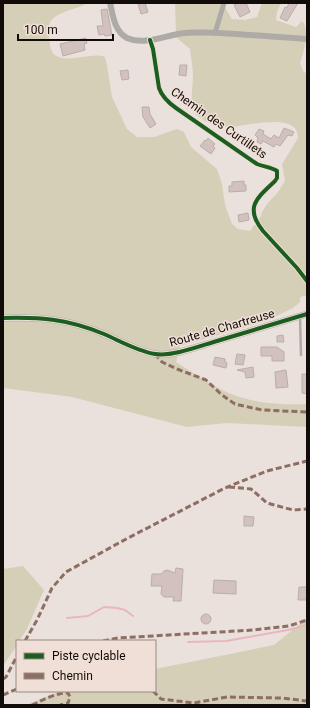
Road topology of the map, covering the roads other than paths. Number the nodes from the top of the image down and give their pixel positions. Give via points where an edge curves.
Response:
1 (110, 3) edge
2 (224, 3) edge
3 (215, 33) junction
4 (307, 39) edge
5 (150, 40) junction
6 (307, 282) edge
7 (303, 315) edge
8 (3, 318) edge
9 (301, 355) dead end

1 - 5 street via 115,24 122,35 131,39
2 - 3 street
3 - 4 street
3 - 5 street via 188,33
5 - 6 street, Chemin des Curtillets via 159,88 166,99 257,164 277,171 278,178 256,200 255,218 258,225
7 - 8 main road, Route de Chartreuse via 163,355 130,346 69,322 32,317
7 - 9 lane

